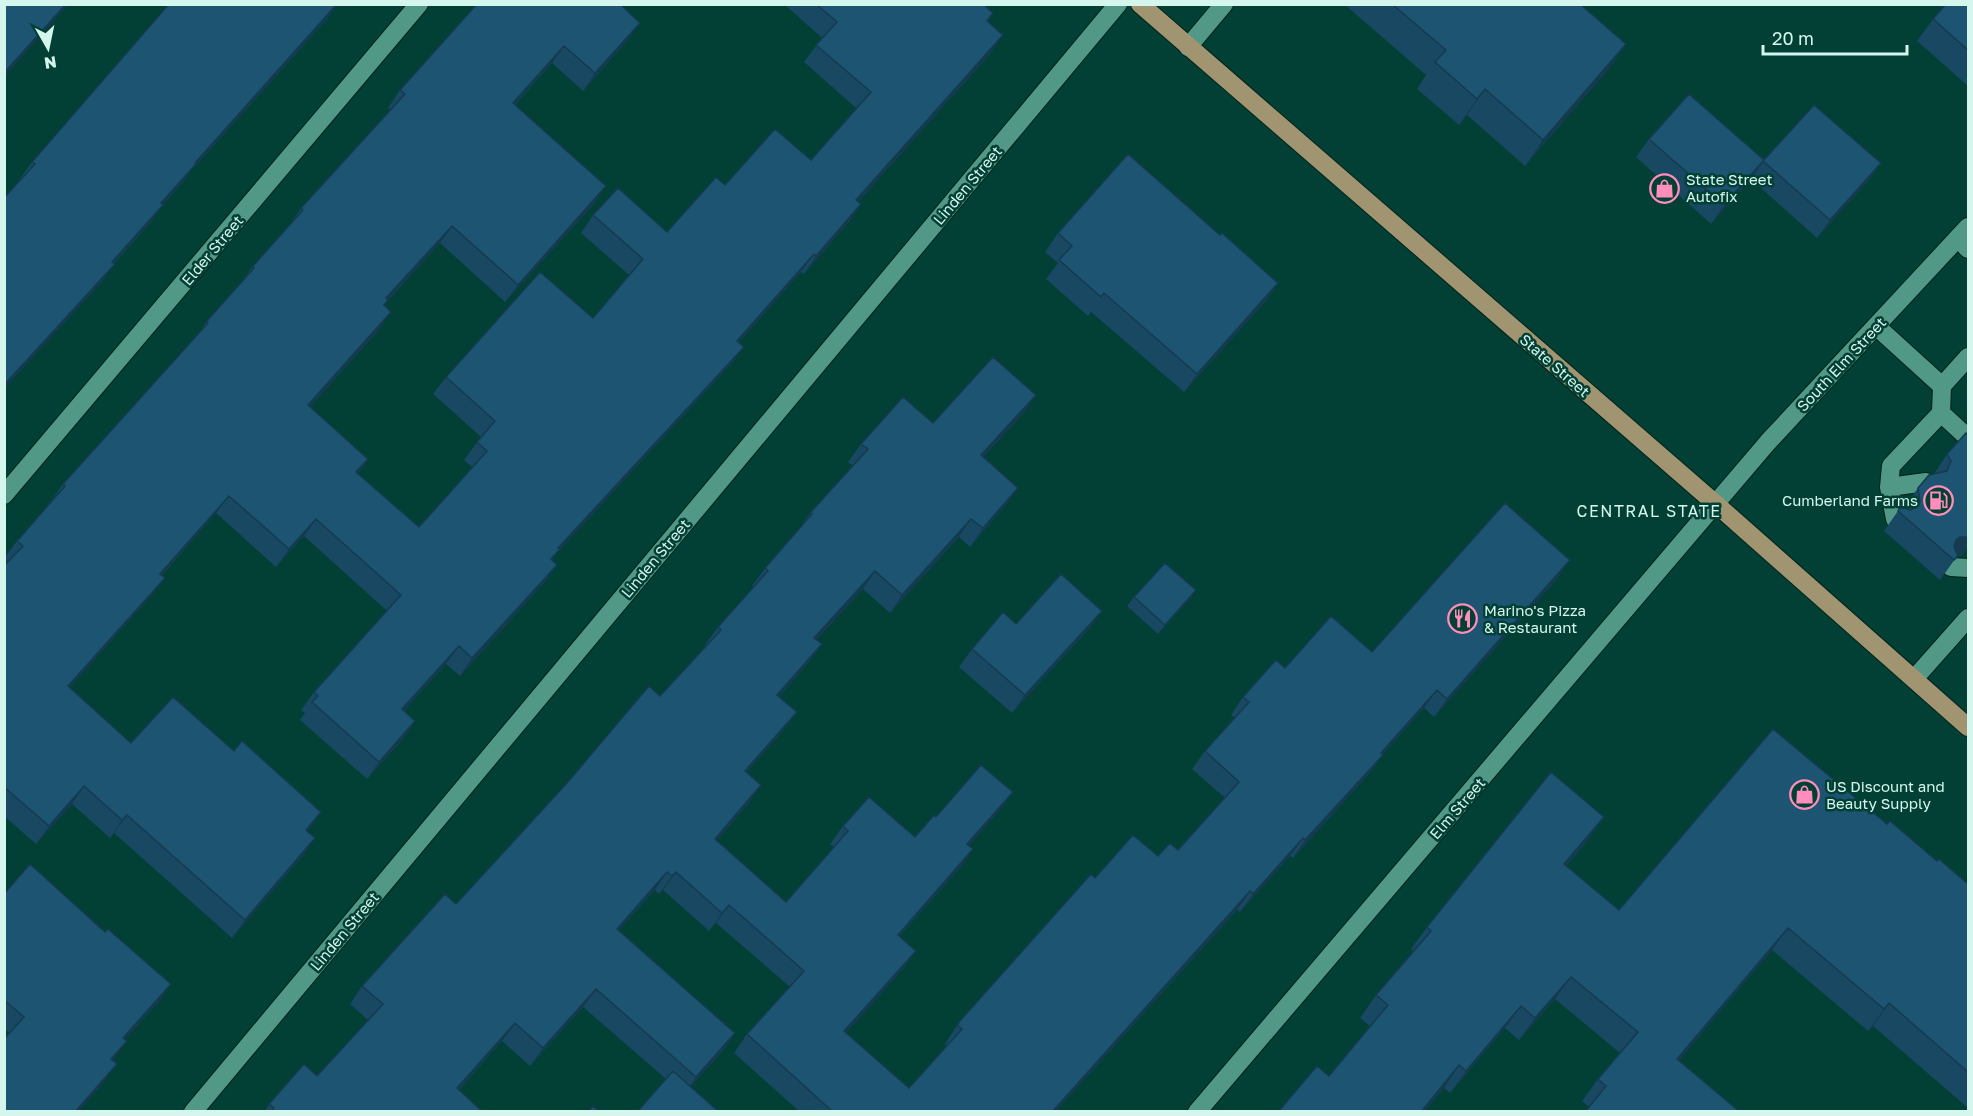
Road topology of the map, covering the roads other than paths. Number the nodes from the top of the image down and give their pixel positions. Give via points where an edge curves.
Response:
1 (419, 4) edge
2 (1118, 4) edge
3 (1140, 4) edge
4 (1224, 4) edge
5 (1188, 47) junction
6 (1965, 238) edge
7 (1876, 326) junction
8 (1968, 357) edge
9 (1942, 386) junction
10 (1941, 413) junction
11 (1968, 438) edge
12 (1926, 482) edge
13 (1889, 487) junction
14 (4, 495) edge
15 (1717, 505) junction
16 (1894, 519) dead end
17 (1968, 618) edge
18 (1914, 679) junction
19 (1968, 727) edge
20 (193, 1112) edge
21 (1197, 1112) edge

1 - 14 street, Elder Street
2 - 20 street, Linden Street
3 - 5 main road, State Street
4 - 5 street
5 - 15 main road, State Street
6 - 7 street, South Elm Street
7 - 9 street
7 - 15 street, South Elm Street via 1768,442
8 - 9 street
9 - 10 street
10 - 11 street
10 - 13 street via 1891,466
12 - 13 street
13 - 16 street
15 - 18 main road, State Street
15 - 21 street, Elm Street
17 - 18 street
18 - 19 main road, State Street

